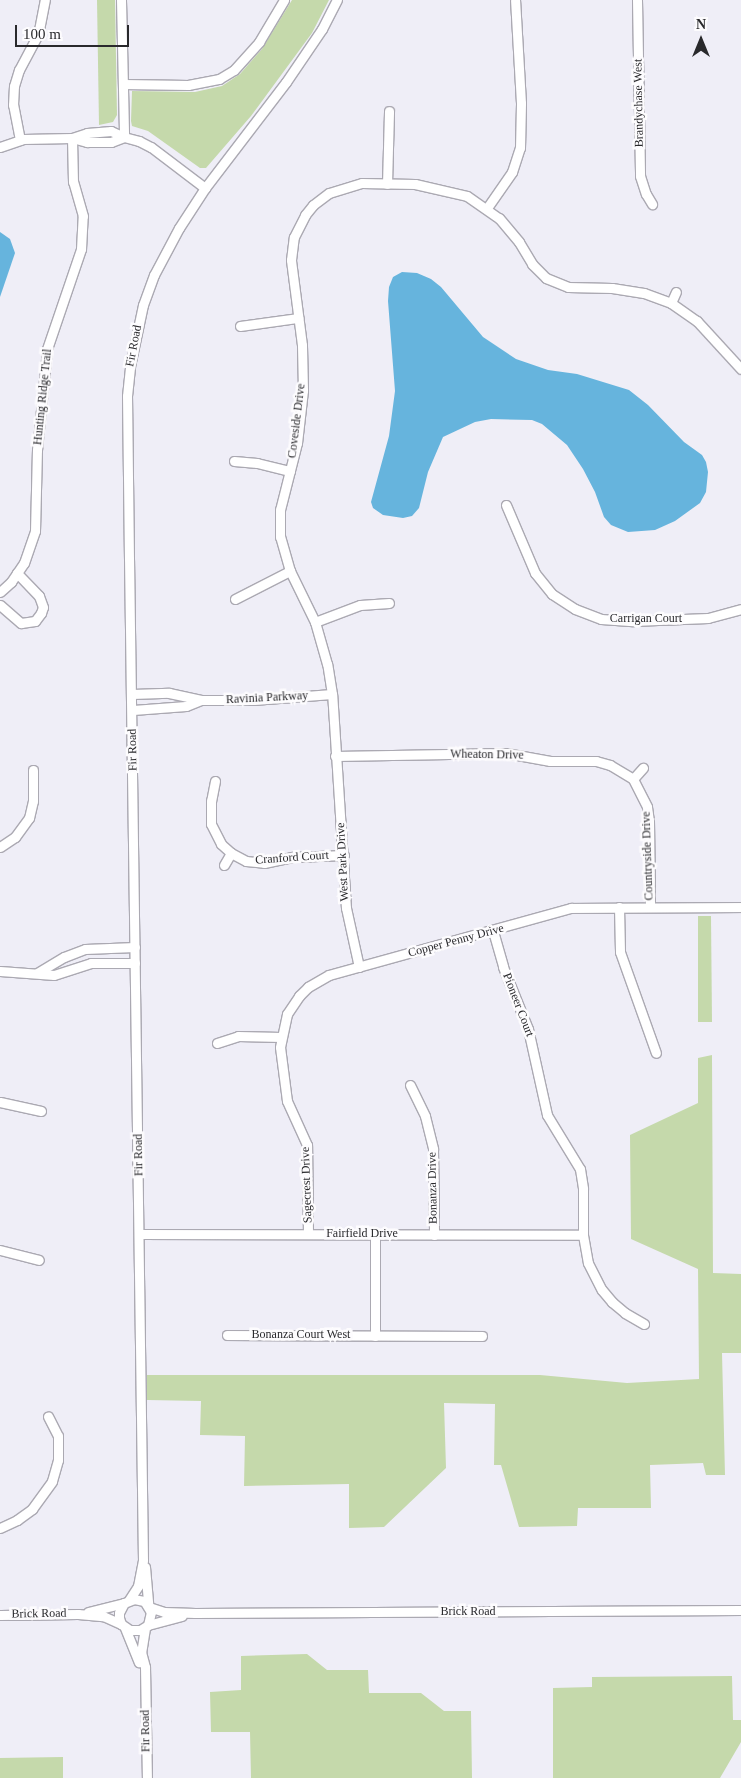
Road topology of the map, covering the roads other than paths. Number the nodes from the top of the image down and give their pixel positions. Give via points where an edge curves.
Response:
1 (45, 0) edge
2 (121, 0) edge
3 (284, 0) edge
4 (337, 0) edge
5 (515, 0) edge
6 (637, 0) edge
7 (123, 84) junction
8 (389, 111) dead end
9 (124, 137) junction
10 (72, 138) junction
11 (20, 140) junction
12 (0, 146) edge
13 (387, 184) junction
14 (205, 188) junction
15 (652, 204) dead end
16 (487, 208) junction
17 (676, 292) dead end
18 (671, 303) junction
19 (298, 318) junction
20 (240, 326) dead end
21 (741, 369) edge
22 (234, 461) dead end
23 (290, 471) junction
24 (506, 505) dead end
25 (290, 571) junction
26 (17, 573) junction
27 (0, 592) edge
28 (235, 599) dead end
29 (389, 603) dead end
30 (0, 605) edge
31 (741, 609) edge
32 (315, 622) junction
33 (132, 694) junction
34 (332, 694) junction
35 (202, 700) junction
36 (133, 710) junction
37 (335, 756) junction
38 (643, 768) dead end
39 (33, 770) dead end
40 (633, 779) junction
41 (215, 781) dead end
42 (0, 847) edge
43 (232, 853) junction
44 (344, 855) junction
45 (224, 865) dead end
46 (619, 907) junction
47 (650, 907) junction
48 (741, 907) edge
49 (493, 931) junction
50 (135, 947) junction
51 (135, 963) junction
52 (359, 967) junction
53 (0, 971) edge
54 (37, 973) junction
55 (299, 996) joint
56 (281, 1037) junction
57 (216, 1043) dead end
58 (656, 1053) dead end
59 (410, 1085) dead end
60 (0, 1102) edge
61 (41, 1111) dead end
62 (140, 1234) junction
63 (308, 1234) junction
64 (375, 1234) junction
65 (434, 1234) junction
66 (583, 1235) junction
67 (0, 1250) edge
68 (39, 1260) dead end
69 (644, 1324) dead end
70 (227, 1334) dead end
71 (375, 1336) junction
72 (482, 1336) dead end
73 (48, 1416) dead end
74 (0, 1528) edge
75 (143, 1560) junction
76 (126, 1601) junction
77 (149, 1606) junction
78 (741, 1610) edge
79 (195, 1613) junction
80 (78, 1614) junction
81 (0, 1615) edge
82 (123, 1626) junction
83 (146, 1626) junction
84 (145, 1684) junction
85 (147, 1778) edge

1 - 11 street via 38,35 14,86 13,105
2 - 7 street
3 - 7 street via 259,42 234,70 219,79 188,86
4 - 14 street, Fir Road via 322,29 286,82
5 - 16 street via 521,103 520,148 512,172
6 - 15 street, Brandychase West via 640,171 642,185
7 - 9 street
8 - 13 street
9 - 10 street via 111,142
9 - 14 street via 151,147
10 - 11 street
10 - 26 street, Hunting Ridge Trail via 73,182 83,216 82,242 47,349 37,450 37,520 30,550
11 - 12 street
13 - 16 street, Coveside Drive via 416,184 453,191
13 - 19 street, Coveside Drive via 362,183 341,188 321,198 305,215 296,231 292,250
14 - 33 street, Fir Road via 178,228 154,275 143,306 130,366
16 - 18 street, Coveside Drive via 510,229 532,264 546,278 568,287 628,290
17 - 18 street
18 - 21 street, Coveside Drive via 697,321
19 - 20 street
19 - 23 street, Coveside Drive via 303,390
22 - 23 street
23 - 25 street, Coveside Drive via 279,524 282,550
24 - 31 street, Carrigan Court via 535,573 552,594 589,616 615,621 708,618
25 - 28 street
25 - 32 street, Coveside Drive
26 - 27 street, Hunting Ridge Trail
26 - 30 street via 39,596 43,607 41,613 35,621 21,623
29 - 32 street via 360,605
32 - 34 street, Coveside Drive
33 - 35 street via 169,693
33 - 36 street, Fir Road
34 - 35 street, Ravinia Parkway
34 - 37 street, Coveside Drive
35 - 36 street via 186,706
36 - 50 street, Fir Road
37 - 40 street, Wheaton Drive via 517,753 550,761 596,761 621,770
37 - 44 street, West Park Drive
38 - 40 street
39 - 42 street via 33,801 29,818 15,837
40 - 47 street, Countryside Drive via 643,796 649,820
41 - 43 street, Cranford Court via 211,824 220,844
43 - 44 street, Cranford Court via 246,860 264,863 293,857
43 - 45 street
44 - 52 street, West Park Drive via 347,921
46 - 47 street, Copper Penny Drive
46 - 49 street, Copper Penny Drive via 571,908
46 - 58 street via 620,952
47 - 48 street, Copper Penny Drive
49 - 52 street, Copper Penny Drive
49 - 66 street, Pioneer Court via 503,967 528,1029 547,1114 580,1169
50 - 51 street, Fir Road
50 - 54 street via 85,949
51 - 54 street via 97,962 54,975
51 - 62 street, Fir Road
52 - 55 street, Copper Penny Drive via 318,981
53 - 54 street
55 - 56 street, Sagecrest Drive via 287,1014
56 - 57 street via 238,1036
56 - 63 street, Sagecrest Drive via 286,1096 306,1145
59 - 65 street, Bonanza Drive via 425,1116 433,1149
60 - 61 street
62 - 63 street, Fairfield Drive
62 - 75 street, Fir Road
63 - 64 street, Fairfield Drive
64 - 65 street, Fairfield Drive
64 - 71 street
65 - 66 street, Fairfield Drive
66 - 69 street, Pioneer Court via 588,1263 602,1290 624,1312
67 - 68 street
70 - 71 street, Bonanza Court West
71 - 72 street, Bonanza Court West
73 - 74 street via 58,1436 58,1460 52,1481 32,1509
75 - 76 street, Fir Road via 138,1586
75 - 77 street, Fir Road
76 - 77 street via 139,1599
76 - 80 street, Brick Road
76 - 82 street via 119,1613
77 - 79 street, Brick Road via 164,1612
77 - 83 street via 151,1616
78 - 79 street, Brick Road
79 - 83 street, Brick Road
80 - 81 street, Brick Road
80 - 82 street, Brick Road via 103,1616
82 - 83 street via 135,1631
82 - 84 street, Fir Road
83 - 84 street, Fir Road via 142,1652
84 - 85 street, Fir Road

